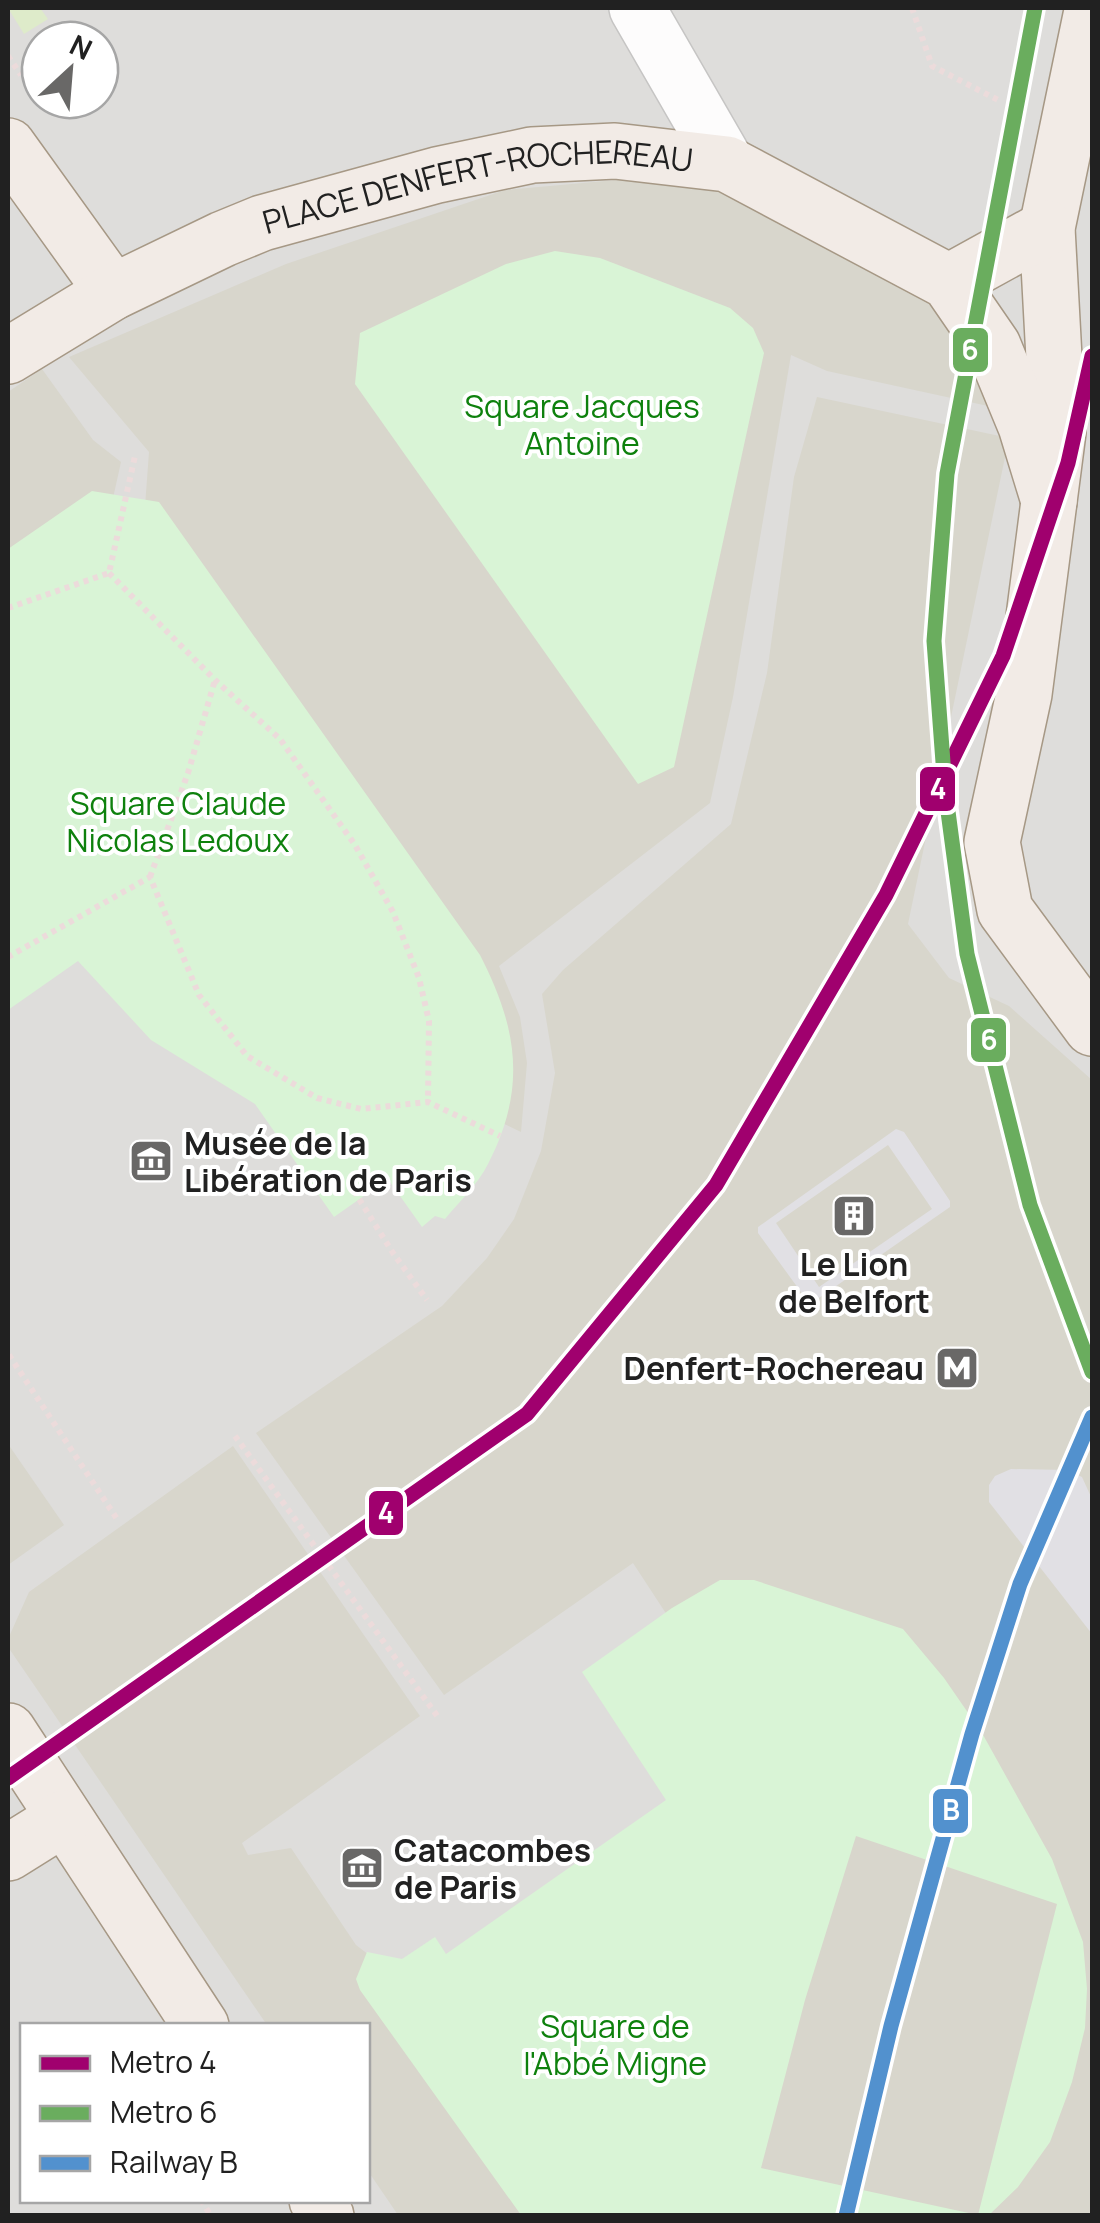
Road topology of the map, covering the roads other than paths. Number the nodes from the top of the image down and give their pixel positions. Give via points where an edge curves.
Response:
1 (637, 8) edge
2 (1092, 11) edge
3 (8, 146) edge
4 (727, 164) junction
5 (1047, 228) junction
6 (949, 282) junction
7 (113, 292) junction
8 (8, 356) edge
9 (1049, 501) junction
10 (1092, 1028) edge
11 (8, 1731) edge
12 (64, 1818) junction
13 (8, 1853) edge
14 (199, 2023) edge

1 - 4 street
2 - 5 main road, PLACE DENFERT-ROCHEREAU
3 - 7 main road
4 - 6 main road, PLACE DENFERT-ROCHEREAU
4 - 7 main road, PLACE DENFERT-ROCHEREAU via 615,151 532,155 262,223
5 - 6 main road
5 - 9 main road, PLACE DENFERT-ROCHEREAU via 1058,432
6 - 9 main road, PLACE DENFERT-ROCHEREAU via 994,346
7 - 8 main road, PLACE DENFERT-ROCHEREAU
9 - 10 main road, PLACE DENFERT-ROCHEREAU via 1024,694 992,842 1005,910
11 - 12 main road
12 - 13 main road
12 - 14 main road

